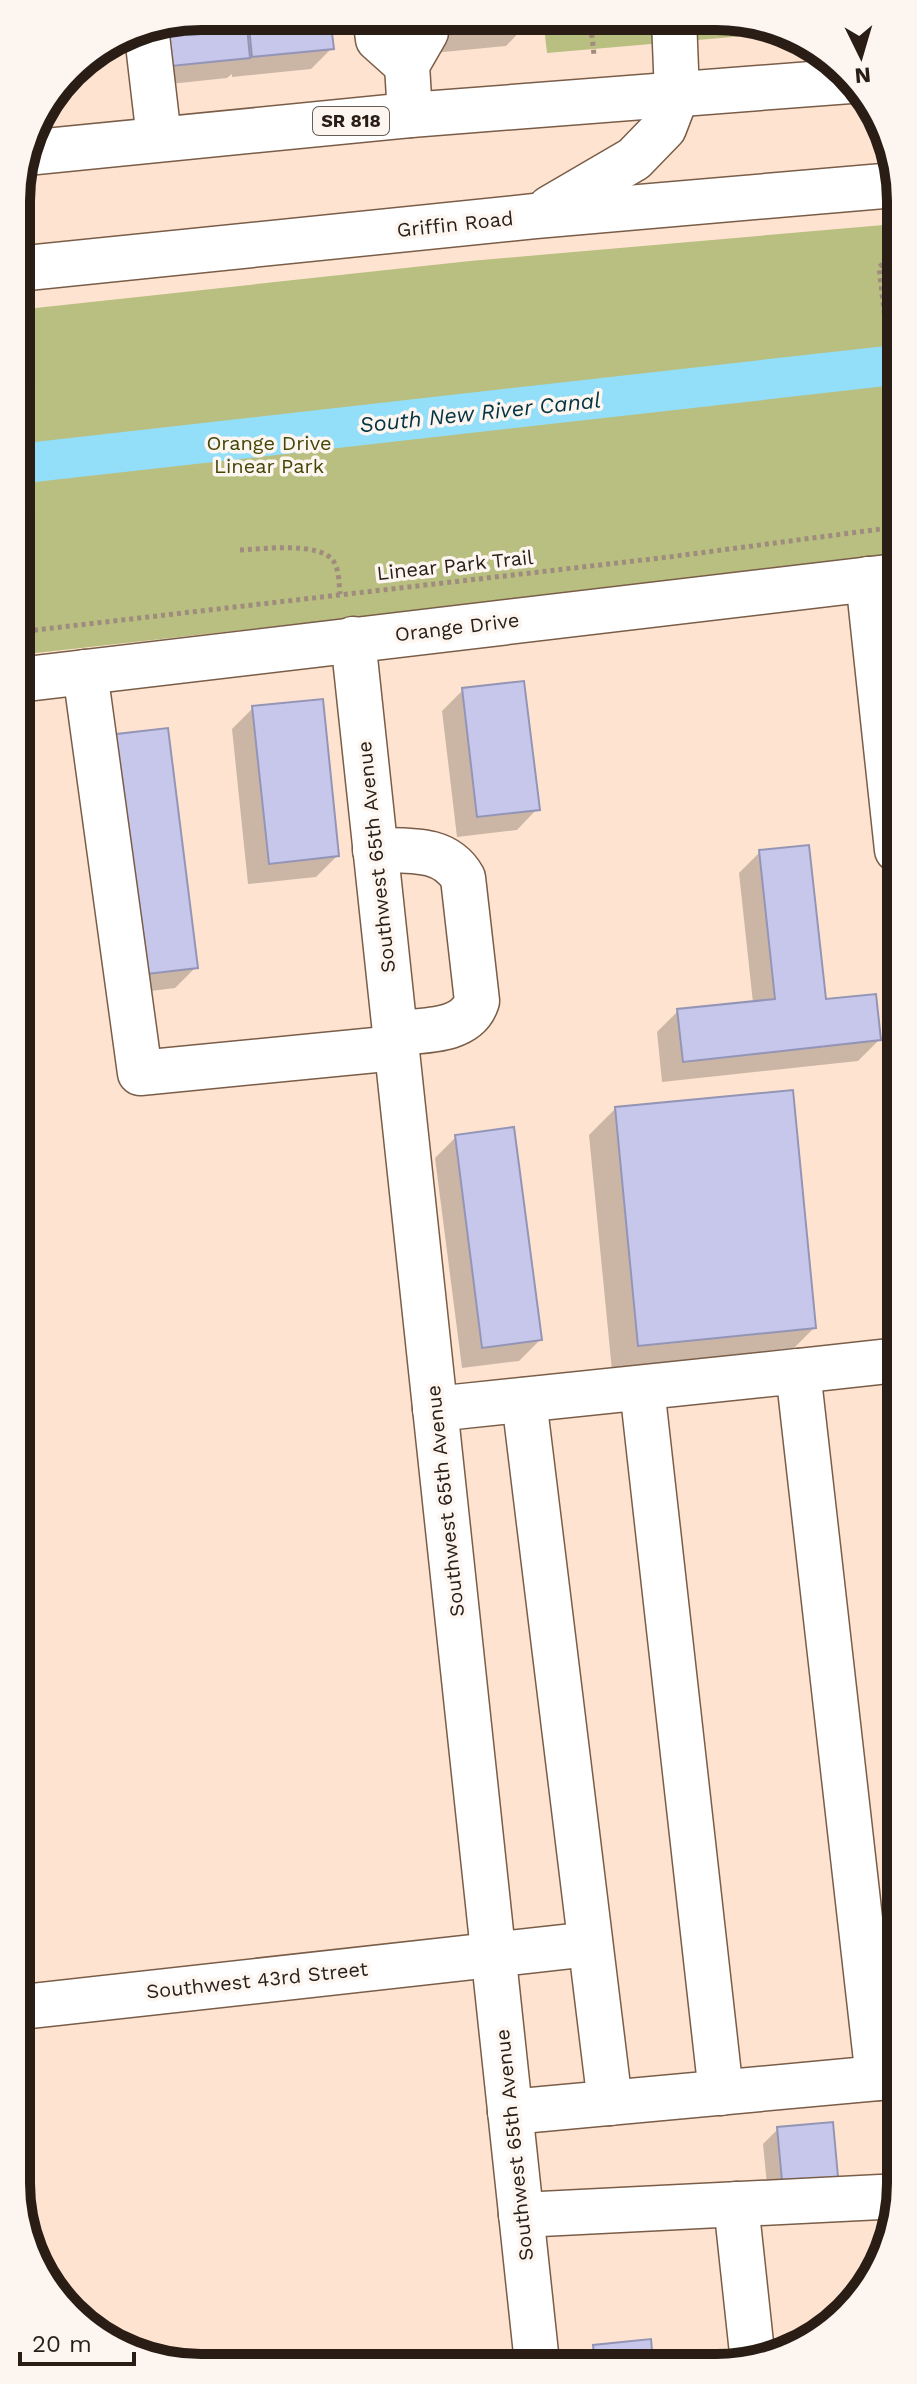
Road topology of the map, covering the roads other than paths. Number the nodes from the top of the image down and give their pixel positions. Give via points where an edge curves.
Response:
1 (377, 30) edge
2 (426, 30) edge
3 (674, 30) edge
4 (147, 39) edge
5 (407, 65) junction
6 (821, 83) edge
7 (677, 94) junction
8 (410, 115) junction
9 (159, 138) junction
10 (38, 152) edge
11 (886, 186) edge
12 (535, 216) junction
13 (30, 268) edge
14 (882, 578) edge
15 (353, 639) junction
16 (887, 669) edge
17 (85, 672) junction
18 (30, 679) edge
19 (375, 850) junction
20 (396, 1041) junction
21 (887, 1361) edge
22 (798, 1371) junction
23 (642, 1388) junction
24 (524, 1400) junction
25 (435, 1409) junction
26 (590, 1944) junction
27 (493, 1953) junction
28 (30, 2006) edge
29 (887, 2061) edge
30 (887, 2077) edge
31 (721, 2093) junction
32 (610, 2103) junction
33 (510, 2112) junction
34 (887, 2197) edge
35 (736, 2204) junction
36 (521, 2215) junction
37 (752, 2350) edge
38 (536, 2354) edge

1 - 5 street via 378,39
2 - 5 street
3 - 7 street
4 - 9 street
5 - 8 street
6 - 7 street, SR 818
7 - 8 street, SR 818
7 - 12 street via 664,128 634,159
8 - 9 street, SR 818
9 - 10 street, SR 818
11 - 12 street, Griffin Road
12 - 13 street, Griffin Road
14 - 15 street, Orange Drive
14 - 16 street
15 - 17 street, Orange Drive
15 - 19 street, Southwest 65th Avenue
17 - 18 street, Orange Drive
17 - 20 street via 140,1073
19 - 20 street, Southwest 65th Avenue
19 - 20 street via 426,852 456,867 463,878 475,985 473,1012 460,1022
20 - 25 street, Southwest 65th Avenue
21 - 22 street
22 - 23 street
22 - 29 street
23 - 24 street
23 - 31 street
24 - 25 street
24 - 26 street
25 - 27 street, Southwest 65th Avenue
26 - 27 street, Southwest 43rd Street
26 - 32 street
27 - 28 street, Southwest 43rd Street
27 - 33 street, Southwest 65th Avenue
30 - 31 street
31 - 32 street
32 - 33 street
33 - 36 street, Southwest 65th Avenue
34 - 35 street
35 - 36 street
35 - 37 street
36 - 38 street, Southwest 65th Avenue

